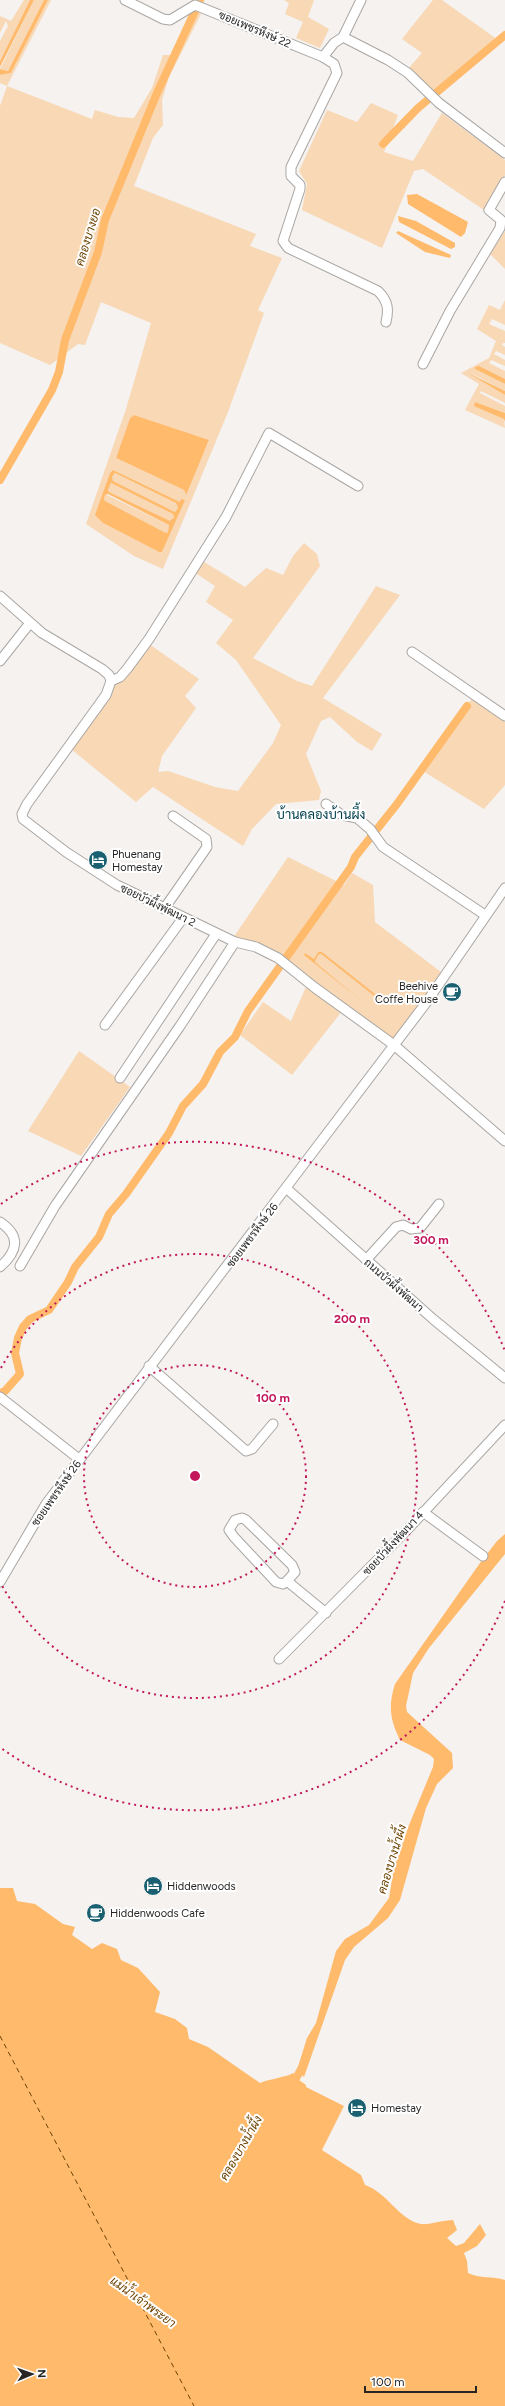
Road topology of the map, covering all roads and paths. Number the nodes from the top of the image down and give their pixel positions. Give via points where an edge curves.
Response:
1 (125, 0) edge
2 (361, 0) edge
3 (343, 37) junction
4 (323, 57) junction
5 (505, 153) edge
6 (503, 189) edge
7 (386, 322) dead end
8 (423, 364) dead end
9 (358, 486) dead end
10 (0, 596) edge
11 (30, 623) junction
12 (412, 652) dead end
13 (0, 661) edge
14 (111, 681) junction
15 (505, 716) edge
16 (326, 804) dead end
17 (173, 816) dead end
18 (505, 888) edge
19 (164, 909) junction
20 (485, 915) junction
21 (183, 918) junction
22 (216, 934) junction
23 (235, 942) junction
24 (105, 1025) dead end
25 (394, 1045) junction
26 (120, 1078) dead end
27 (505, 1141) edge
28 (286, 1188) junction
29 (439, 1204) dead end
30 (0, 1222) edge
31 (366, 1260) junction
32 (20, 1266) dead end
33 (0, 1267) edge
34 (149, 1366) junction
35 (505, 1378) edge
36 (1, 1398) edge
37 (273, 1424) dead end
38 (505, 1425) edge
39 (79, 1459) junction
40 (423, 1512) junction
41 (483, 1556) dead end
42 (287, 1581) junction
43 (0, 1582) edge
44 (326, 1613) junction
45 (279, 1659) dead end

1 - 4 street, ซอยเพชรหึงษ์ 22 via 170,20 199,6
2 - 3 street
3 - 4 street via 334,43
3 - 5 street via 408,73 439,103
4 - 7 street via 334,64 337,72 291,167 291,176 300,185 300,189 283,241 288,248 378,291 388,308
6 - 8 street via 489,210 501,220 500,228 450,311
9 - 14 street via 270,433 226,517 149,638 120,677
10 - 11 street
11 - 13 street
11 - 14 street via 60,646 102,669
12 - 15 street
14 - 19 street, ซอยบัวผึ้งพัฒนา 2 via 106,695 22,814 23,819 66,852 117,885
16 - 20 street via 342,815 357,818 376,836 383,847
17 - 19 street via 206,839 207,847
18 - 20 street, ซอยเพชรหึงษ์ 26
19 - 21 street, ซอยบัวผึ้งพัฒนา 2
20 - 25 street, ซอยเพชรหึงษ์ 26 via 449,970
21 - 22 street, ซอยบัวผึ้งพัฒนา 2
21 - 24 street
22 - 23 street, ซอยบัวผึ้งพัฒนา 2
22 - 26 street
23 - 25 street, ซอยบัวผึ้งพัฒนา 2 via 256,947 278,958
23 - 32 street via 55,1206
25 - 27 street, ซอยบัวผึ้งพัฒนา 2
25 - 28 street, ซอยเพชรหึงษ์ 26
28 - 31 street, ถนนบัวผึ้งพัฒนา
28 - 34 street, ซอยเพชรหึงษ์ 26 via 228,1267
29 - 31 street via 420,1228 411,1229 404,1225 396,1227
30 - 33 street via 11,1229 15,1236 15,1244 6,1262
31 - 35 street, ถนนบัวผึ้งพัฒนา
34 - 37 street via 246,1451 252,1449
34 - 39 street, ซอยเพชรหึงษ์ 26
36 - 39 street
38 - 40 street, ซอยบัวผึ้งพัฒนา 4
39 - 43 street, ซอยเพชรหึงษ์ 26 via 46,1504
40 - 41 street
40 - 44 street, ซอยบัวผึ้งพัฒนา 4
42 - 42 street via 283,1584 276,1582 234,1537 229,1530 235,1520 246,1520 292,1565 295,1572
42 - 44 street
44 - 45 street, ซอยบัวผึ้งพัฒนา 4

